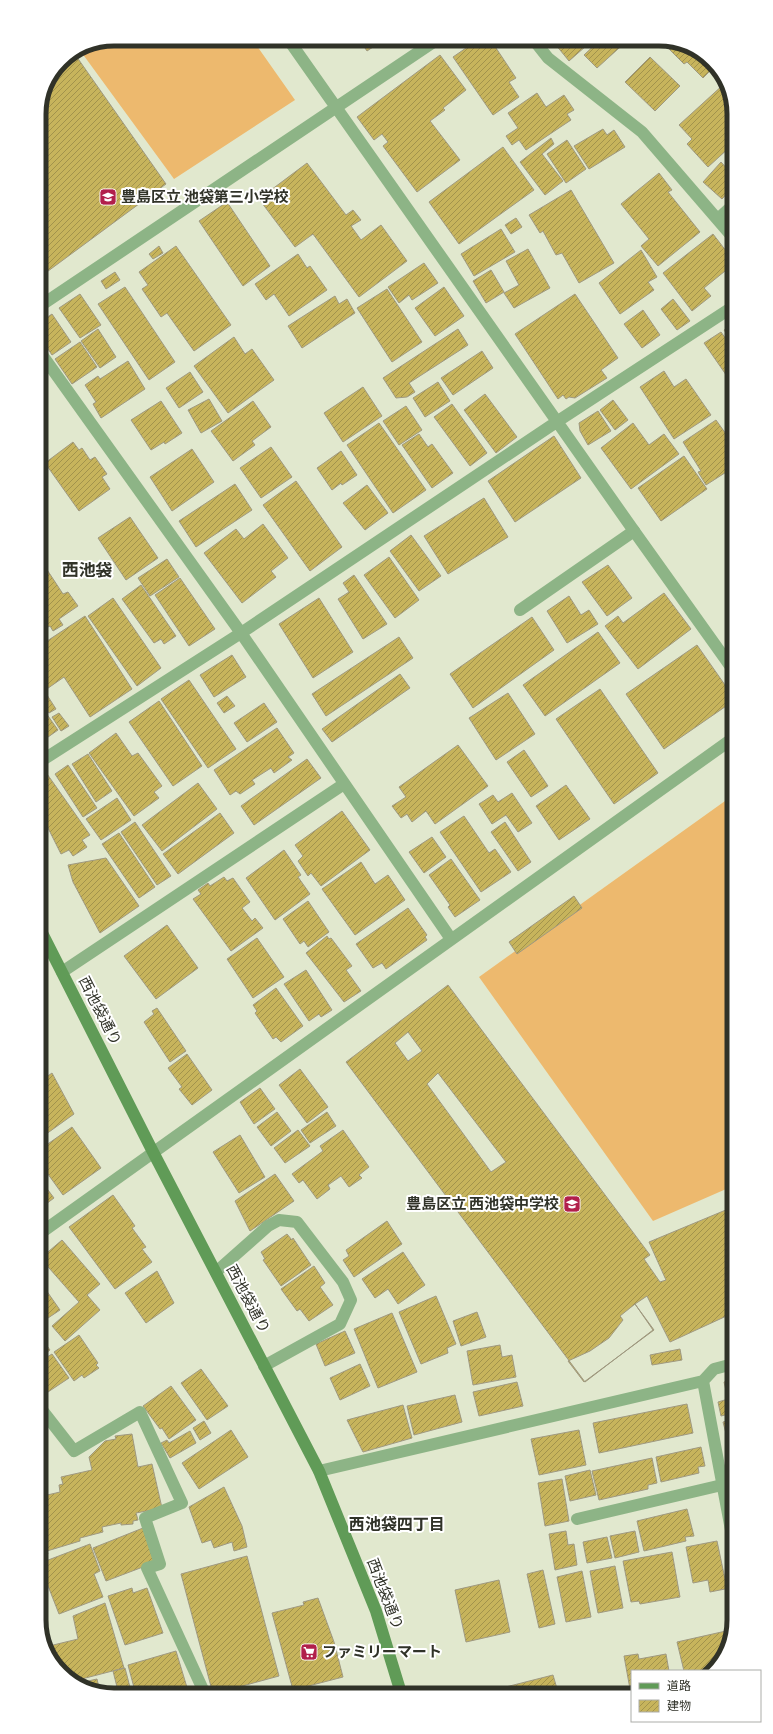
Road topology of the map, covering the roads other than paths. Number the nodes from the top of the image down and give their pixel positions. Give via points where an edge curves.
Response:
1 (293, 46) edge
2 (428, 46) edge
3 (539, 46) edge
4 (336, 108) junction
5 (727, 211) edge
6 (718, 220) junction
7 (727, 230) edge
8 (46, 302) edge
9 (727, 310) edge
10 (46, 360) edge
11 (558, 421) junction
12 (634, 531) junction
13 (520, 610) dead end
14 (241, 633) junction
15 (727, 660) edge
16 (727, 743) edge
17 (46, 758) edge
18 (344, 784) junction
19 (451, 939) junction
20 (46, 941) edge
21 (62, 972) junction
22 (153, 1152) junction
23 (46, 1229) edge
24 (216, 1272) junction
25 (727, 1365) edge
26 (264, 1366) junction
27 (703, 1381) junction
28 (46, 1415) edge
29 (319, 1471) junction
30 (722, 1485) junction
31 (727, 1510) edge
32 (578, 1519) dead end
33 (202, 1688) edge
34 (399, 1688) edge

1 - 4 street
2 - 4 street
3 - 6 street via 548,58 642,132
4 - 8 street
4 - 11 street
5 - 6 street
6 - 7 street
9 - 11 street
10 - 14 street
11 - 12 street
11 - 14 street
12 - 13 street
12 - 15 street
14 - 17 street
14 - 18 street
16 - 19 street
18 - 19 street
18 - 21 street
19 - 22 street
20 - 21 main road, 西池袋通り
21 - 22 main road, 西池袋通り
22 - 23 street
22 - 24 main road, 西池袋通り
24 - 26 main road, 西池袋通り
24 - 26 street via 268,1226 279,1220 297,1222 343,1282 350,1300 340,1324
25 - 27 street via 714,1368
26 - 29 main road, 西池袋通り
27 - 29 street
27 - 30 street
28 - 33 street via 74,1451 140,1412 182,1503 145,1518 160,1564 147,1568
29 - 34 main road, 西池袋通り via 376,1610
30 - 31 street
30 - 32 street

